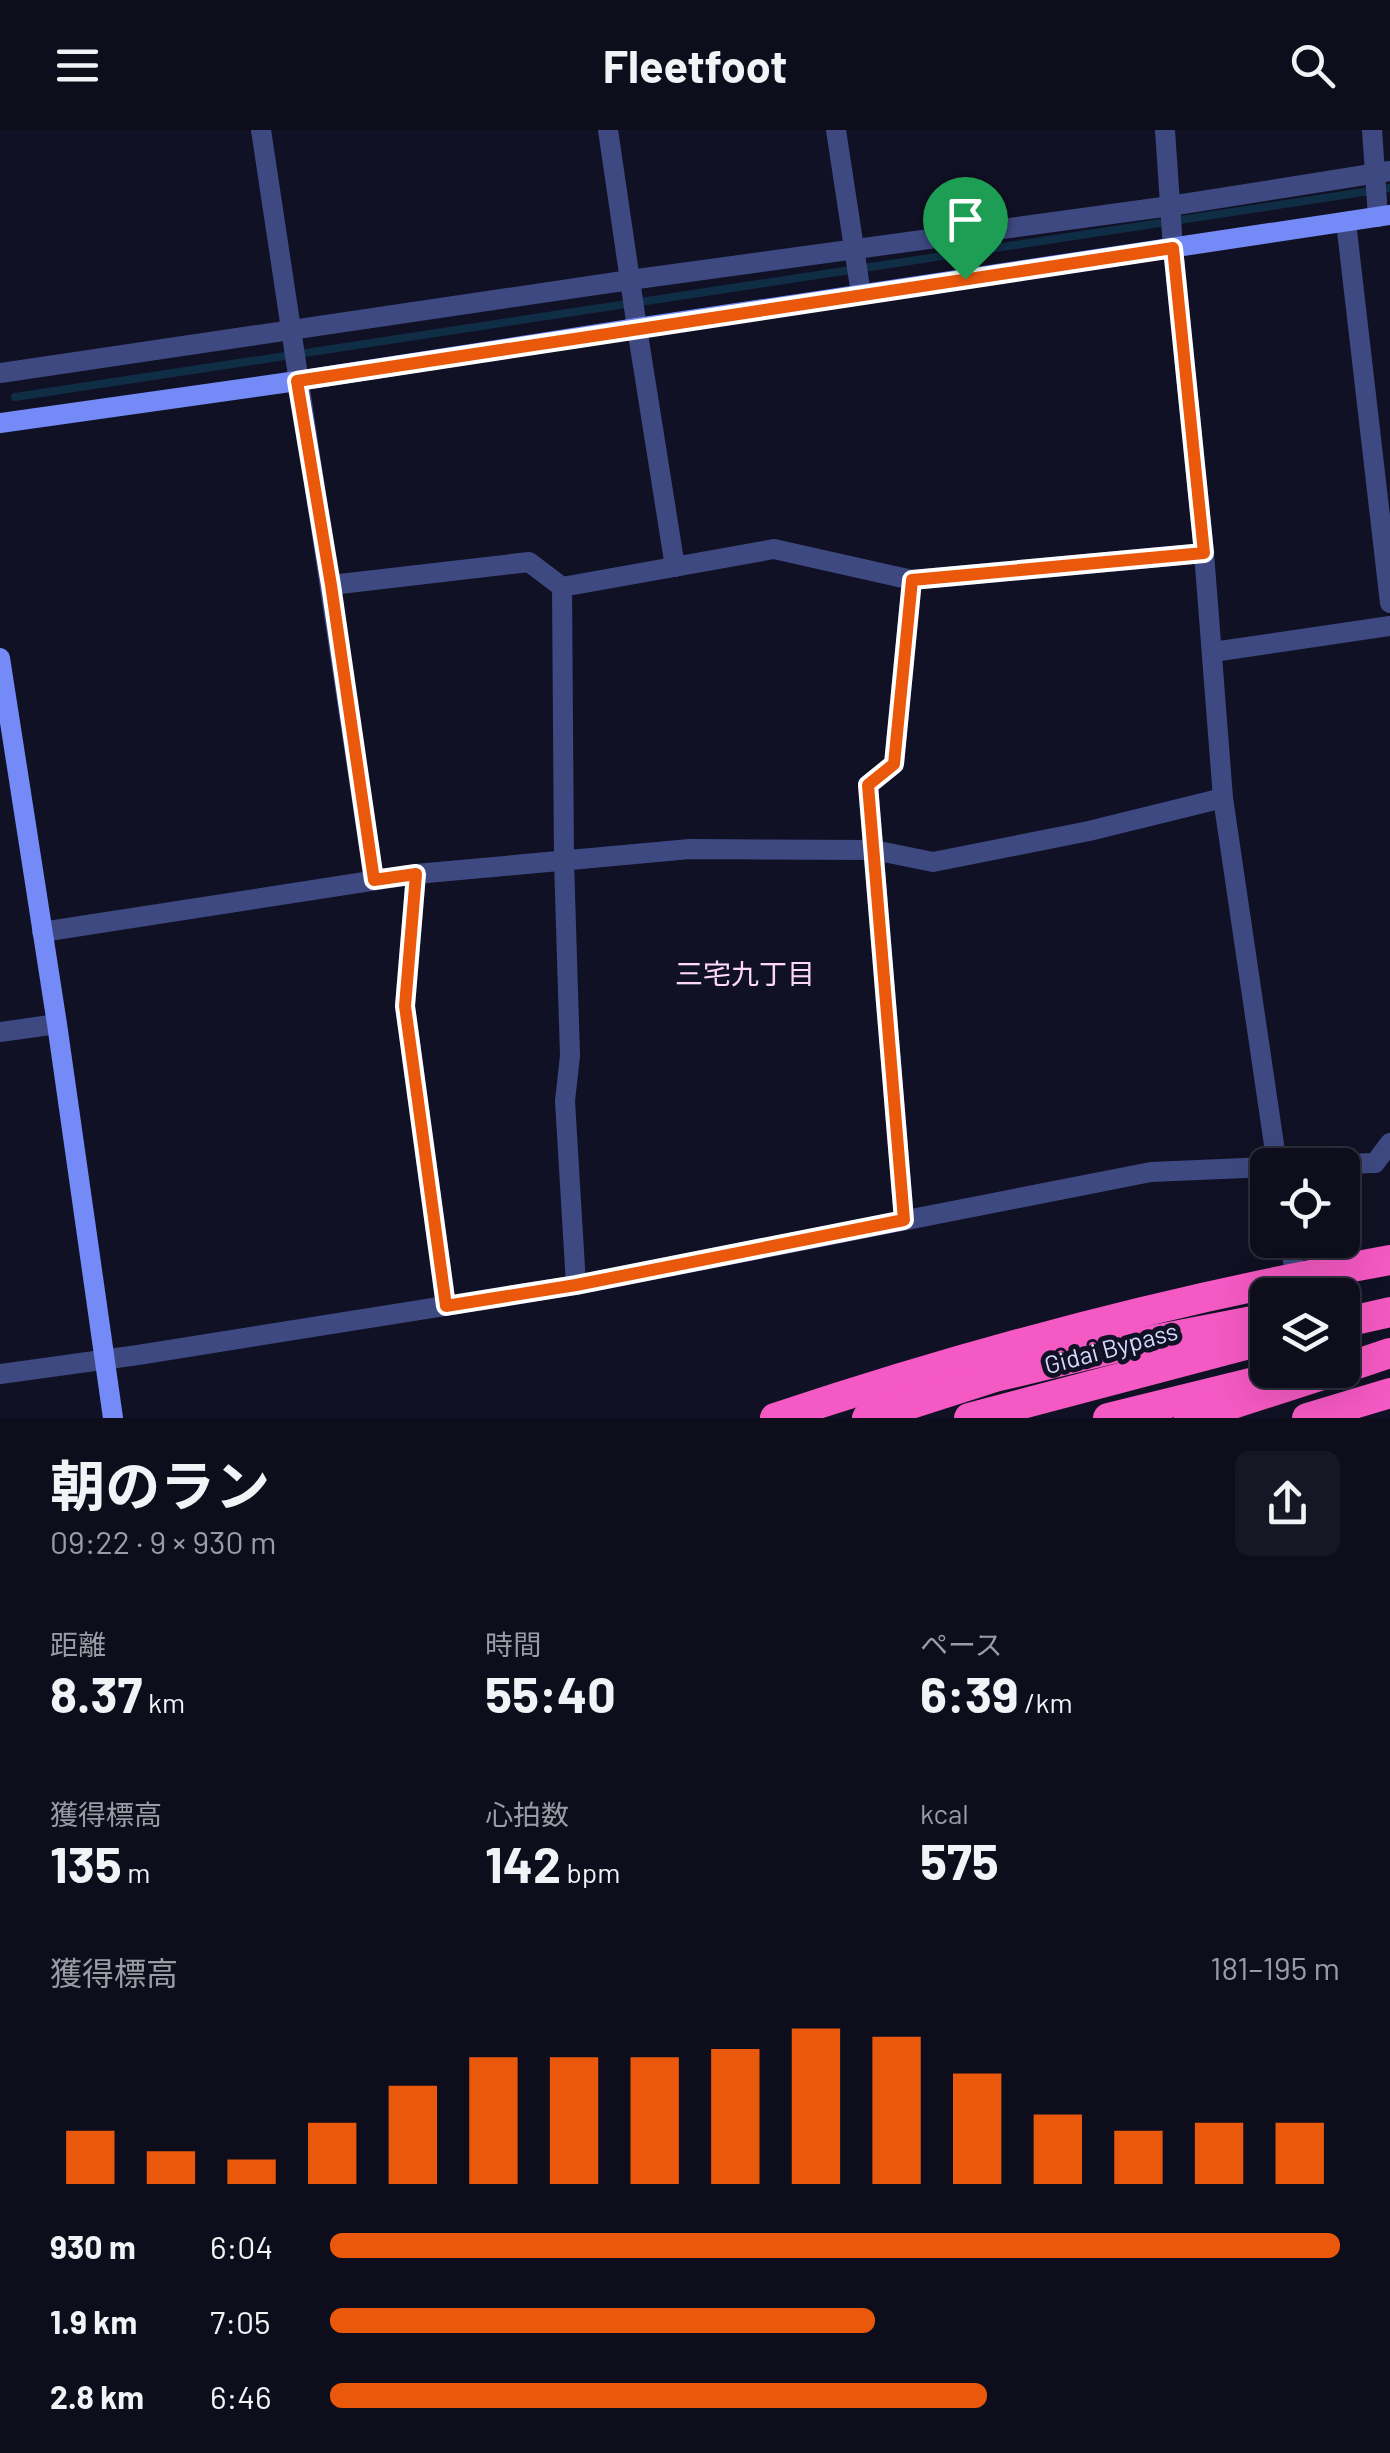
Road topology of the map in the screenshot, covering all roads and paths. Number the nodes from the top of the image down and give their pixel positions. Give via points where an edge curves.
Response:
1 (261, 130) edge
2 (608, 130) edge
3 (836, 130) edge
4 (1165, 130) edge
5 (1372, 130) edge
6 (1382, 172) edge
7 (1171, 210) junction
8 (1384, 216) edge
9 (1346, 222) junction
10 (1173, 242) junction
11 (858, 271) junction
12 (633, 304) junction
13 (293, 357) junction
14 (0, 373) edge
15 (0, 423) edge
16 (1204, 553) junction
17 (675, 567) junction
18 (912, 580) junction
19 (331, 585) junction
20 (562, 588) junction
21 (1390, 603) edge
22 (1390, 626) edge
23 (1212, 652) junction
24 (0, 658) edge
25 (1223, 798) junction
26 (874, 850) junction
27 (564, 861) junction
28 (416, 874) junction
29 (374, 880) junction
30 (42, 932) junction
31 (57, 1024) junction
32 (0, 1032) edge
33 (1390, 1143) edge
34 (1274, 1148) edge
35 (1360, 1163) edge
36 (1250, 1168) edge
37 (904, 1220) junction
38 (1390, 1260) edge
39 (1313, 1278) edge
40 (576, 1285) junction
41 (1250, 1289) edge
42 (1390, 1297) edge
43 (1360, 1302) edge
44 (446, 1306) junction
45 (1390, 1312) edge
46 (1360, 1319) edge
47 (1250, 1321) edge
48 (1250, 1344) edge
49 (1390, 1352) edge
50 (104, 1360) junction
51 (1360, 1361) edge
52 (0, 1374) edge
53 (1250, 1383) edge
54 (1278, 1388) edge
55 (1390, 1392) edge
56 (1315, 1414) edge
57 (112, 1418) edge
58 (775, 1418) edge
59 (867, 1418) edge
60 (970, 1418) edge
61 (1108, 1418) edge
62 (1189, 1418) edge

1 - 13 street
2 - 12 street
3 - 11 street
4 - 7 street
5 - 6 street
6 - 7 street
6 - 8 street
7 - 10 street
7 - 11 street
8 - 9 street
9 - 10 street
9 - 21 street
10 - 11 street
10 - 16 street
11 - 12 street
11 - 12 street
12 - 13 street
12 - 13 street
12 - 17 street
13 - 14 street
13 - 15 street
13 - 19 street
16 - 18 street
16 - 23 street
17 - 18 street via 774,549
17 - 20 street
18 - 26 street via 894,764 868,785
19 - 20 street via 528,562
19 - 29 street
20 - 27 street
22 - 23 street
23 - 25 street
24 - 30 street
25 - 26 street via 932,862
25 - 34 street
26 - 27 street via 690,849
26 - 37 street
27 - 28 street
27 - 40 street via 570,1056 565,1101
28 - 29 street
28 - 44 street via 405,1006
29 - 30 street
30 - 31 street
31 - 32 street
31 - 50 street
33 - 35 street via 1375,1163
36 - 37 street via 1152,1172
37 - 40 street
38 - 39 highway
40 - 44 street
41 - 58 highway via 956,1361
42 - 43 highway
44 - 50 street
45 - 46 highway
47 - 59 highway via 995,1378
48 - 60 highway, Gidai Bypass
49 - 51 highway
50 - 52 street
50 - 57 street
53 - 61 highway
54 - 62 highway, bridge
55 - 56 highway

